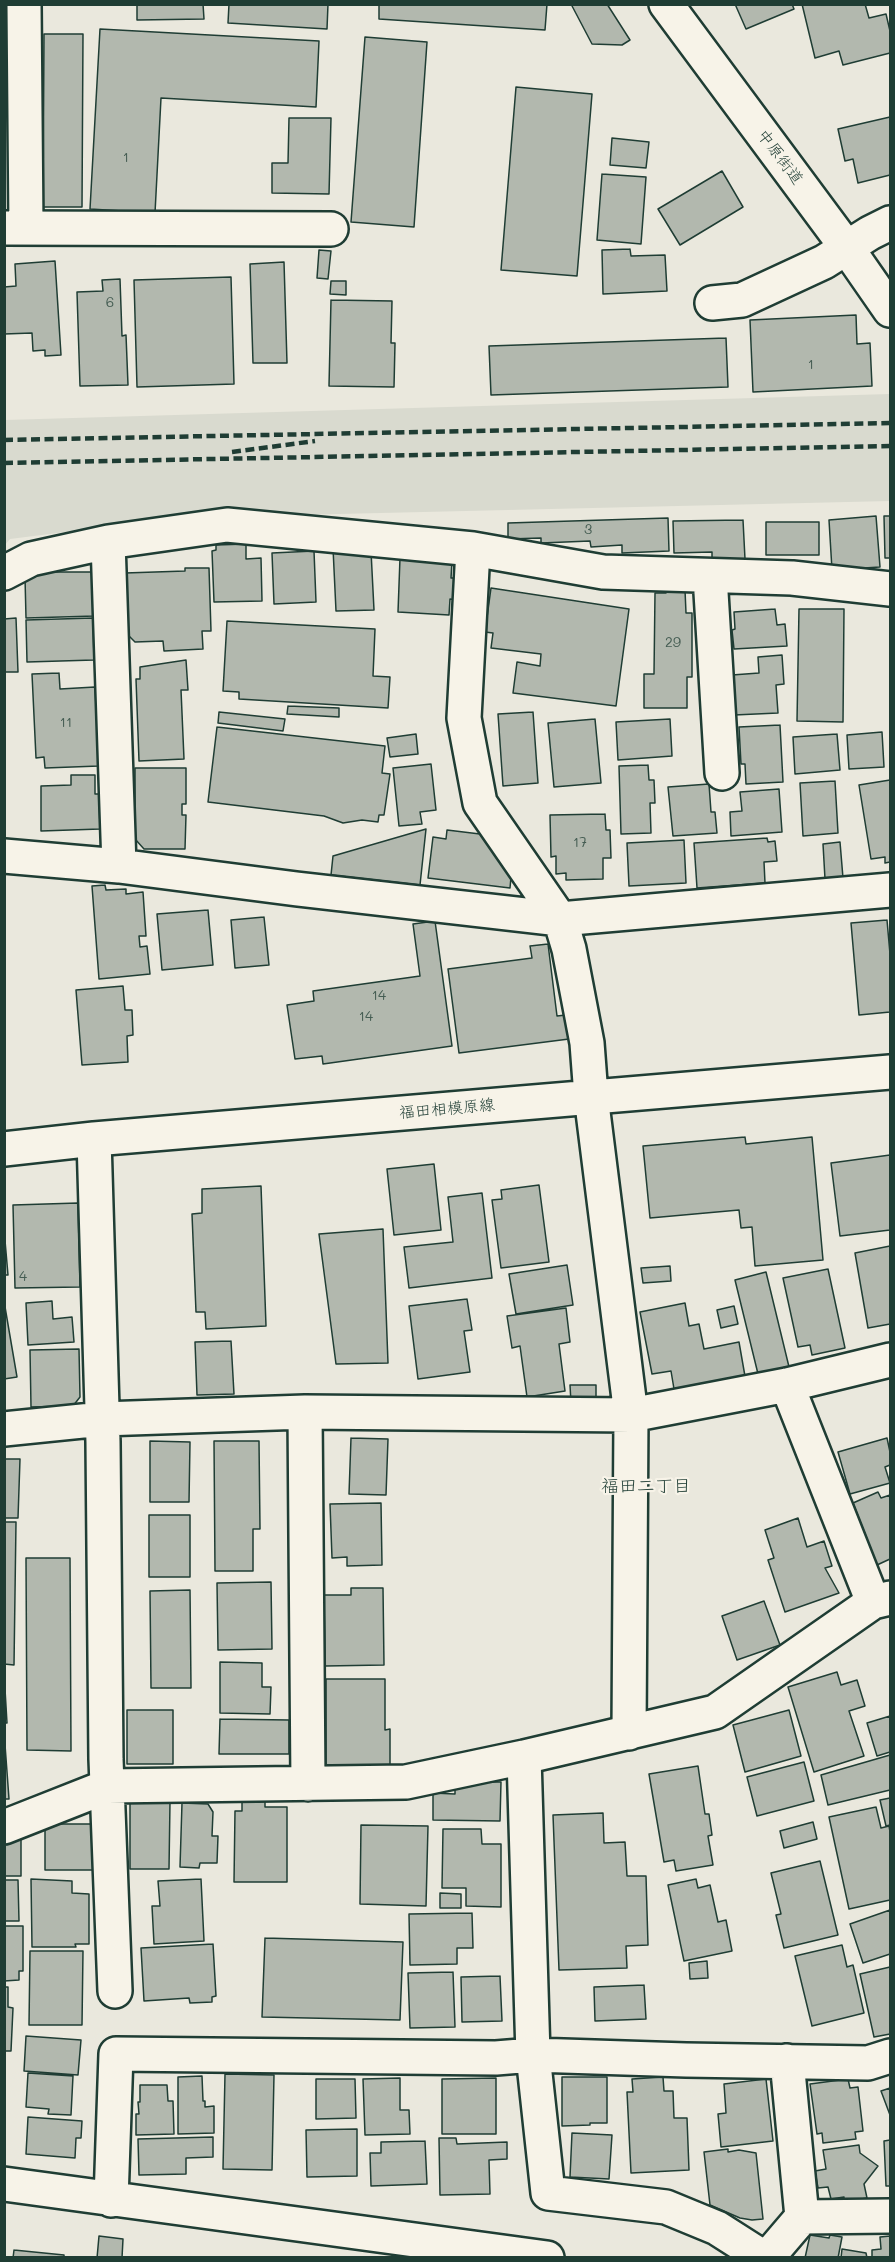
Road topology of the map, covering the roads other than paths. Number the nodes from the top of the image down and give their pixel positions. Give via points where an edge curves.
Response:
1 (24, 4) edge
2 (666, 4) edge
3 (891, 223) edge
4 (16, 228) edge
5 (331, 230) dead end
6 (847, 248) junction
7 (712, 303) dead end
8 (891, 310) edge
9 (108, 542) junction
10 (473, 549) junction
11 (4, 573) edge
12 (710, 576) junction
13 (891, 589) edge
14 (722, 773) dead end
15 (4, 856) edge
16 (119, 866) junction
17 (891, 890) edge
18 (560, 918) junction
19 (891, 1072) edge
20 (591, 1096) junction
21 (94, 1139) junction
22 (4, 1149) edge
23 (891, 1360) edge
24 (788, 1385) junction
25 (305, 1412) junction
26 (631, 1415) junction
27 (102, 1419) junction
28 (4, 1429) edge
29 (882, 1600) edge
30 (629, 1733) junction
31 (524, 1757) junction
32 (308, 1784) junction
33 (108, 1786) junction
34 (4, 1827) edge
35 (115, 1991) dead end
36 (533, 2055) junction
37 (891, 2056) edge
38 (787, 2061) junction
39 (4, 2184) edge
40 (111, 2200) junction
41 (891, 2216) edge
42 (802, 2217) junction
43 (547, 2258) edge
44 (766, 2258) edge

1 - 4 street
2 - 6 street, 中原街道
3 - 6 street
4 - 5 street
6 - 7 street via 742,300
6 - 8 street, 中原街道
9 - 10 street via 227,525
9 - 11 street via 31,560
9 - 16 street
10 - 12 street via 603,572
10 - 18 street via 464,718 480,803
12 - 13 street via 792,578
12 - 14 street
15 - 16 street
16 - 18 street
17 - 18 street
18 - 20 street via 587,1043
19 - 20 street, 福田相模原線
20 - 21 street, 福田相模原線
20 - 26 street
21 - 22 street, 福田相模原線
21 - 27 street
23 - 24 street
24 - 26 street
24 - 29 street
25 - 26 street
25 - 27 street
25 - 32 street
26 - 30 street
27 - 28 street
27 - 33 street
29 - 30 street via 715,1712
30 - 31 street
31 - 32 street via 406,1782
31 - 36 street
32 - 33 street
33 - 34 street
33 - 35 street
36 - 38 street
36 - 40 street via 496,2058 116,2054
36 - 44 street via 548,2193 666,2207 717,2228
37 - 38 street via 868,2063
38 - 42 street
39 - 40 street
40 - 43 street
41 - 42 street
42 - 44 street

